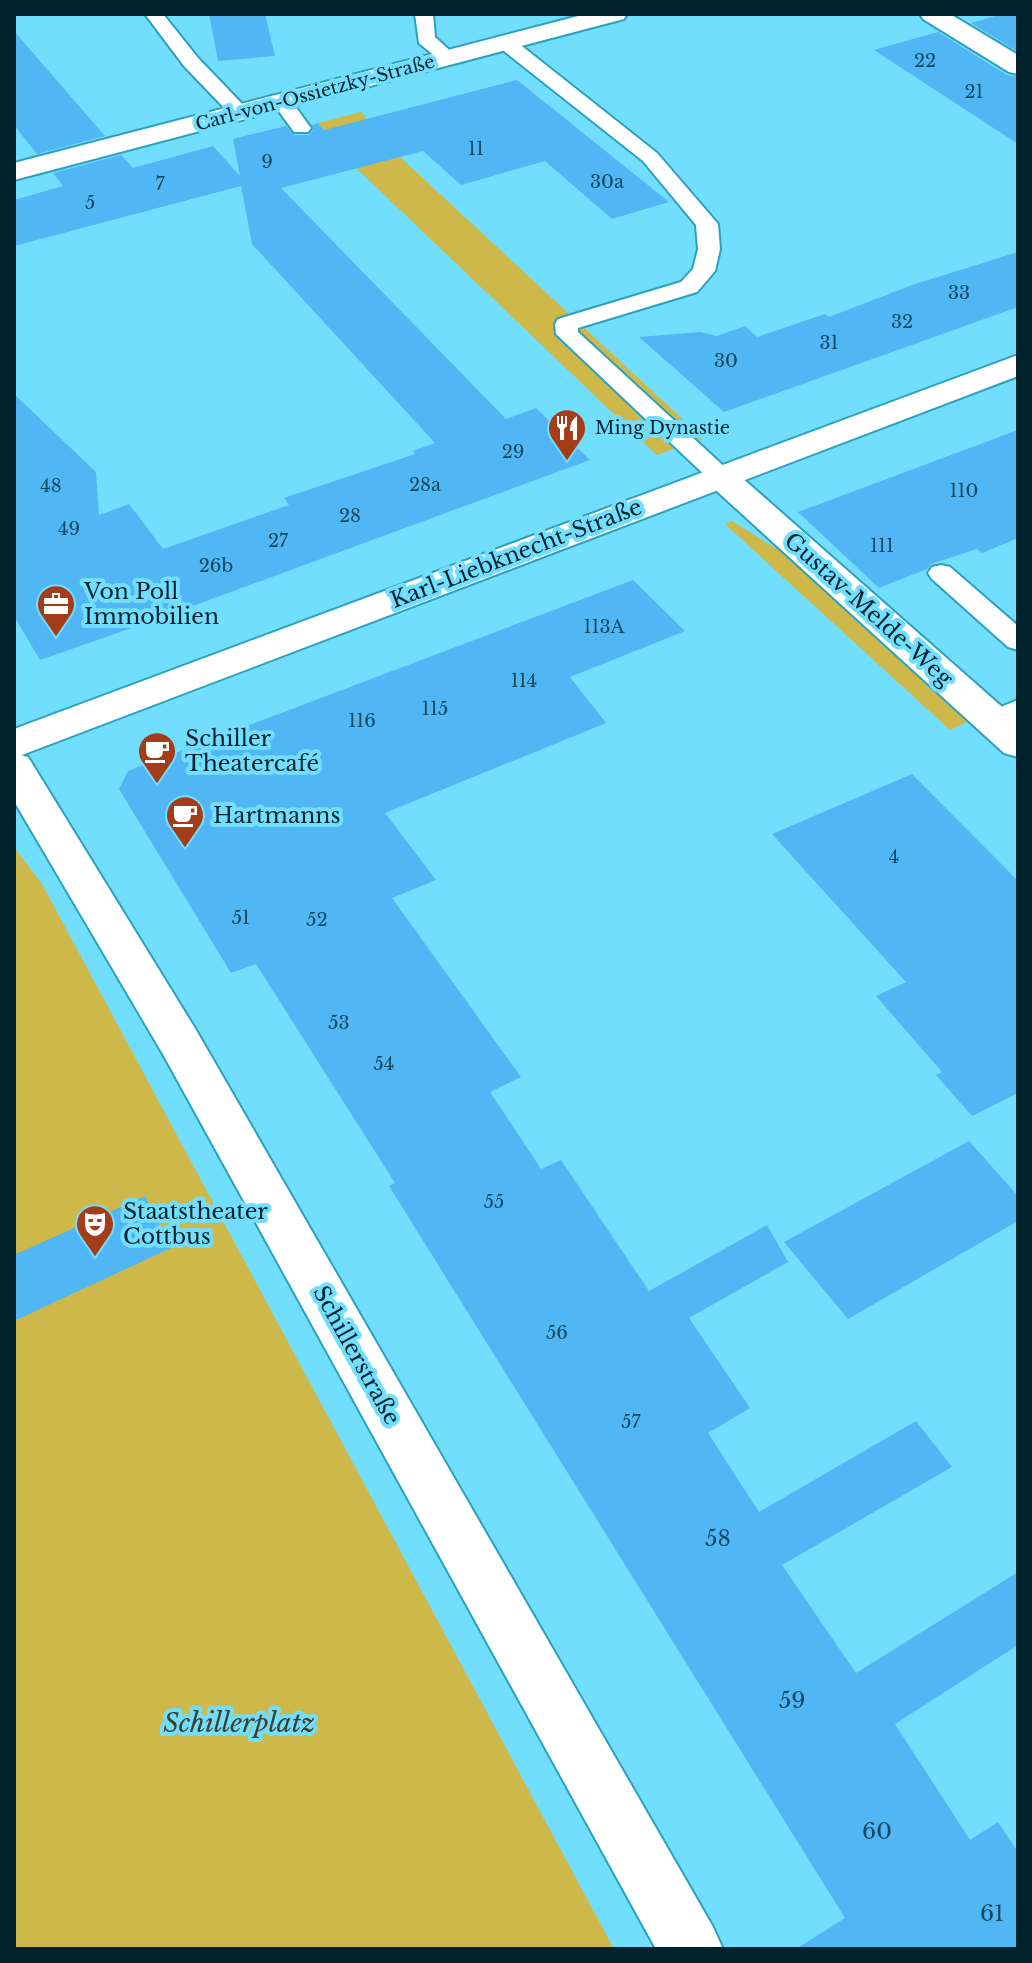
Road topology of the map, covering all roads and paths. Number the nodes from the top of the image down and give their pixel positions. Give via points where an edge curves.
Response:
1 (154, 14) edge
2 (424, 14) edge
3 (615, 14) edge
4 (932, 14) edge
5 (185, 26) dead end
6 (506, 43) junction
7 (449, 58) junction
8 (191, 62) junction
9 (1018, 66) edge
10 (282, 102) junction
11 (240, 113) junction
12 (301, 128) dead end
13 (14, 172) edge
14 (1018, 365) edge
15 (720, 476) junction
16 (941, 573) dead end
17 (1018, 641) edge
18 (1010, 724) edge
19 (14, 744) edge
20 (14, 767) edge
21 (691, 1949) edge

1 - 8 lane
2 - 7 lane via 426,39
3 - 6 street, Carl-von-Ossietzky-Straße
4 - 9 street
5 - 8 lane
6 - 7 street, Carl-von-Ossietzky-Straße
6 - 15 lane via 650,157 707,224 704,271 689,287 566,324 567,334
7 - 10 street, Carl-von-Ossietzky-Straße
8 - 11 lane
10 - 11 street, Carl-von-Ossietzky-Straße
10 - 12 lane
11 - 13 street, Carl-von-Ossietzky-Straße
14 - 15 street, Karl-Liebknecht-Straße
15 - 18 street, Gustav-Melde-Weg
15 - 19 street, Karl-Liebknecht-Straße
16 - 17 lane
20 - 21 street, Schillerstraße via 180,1043

